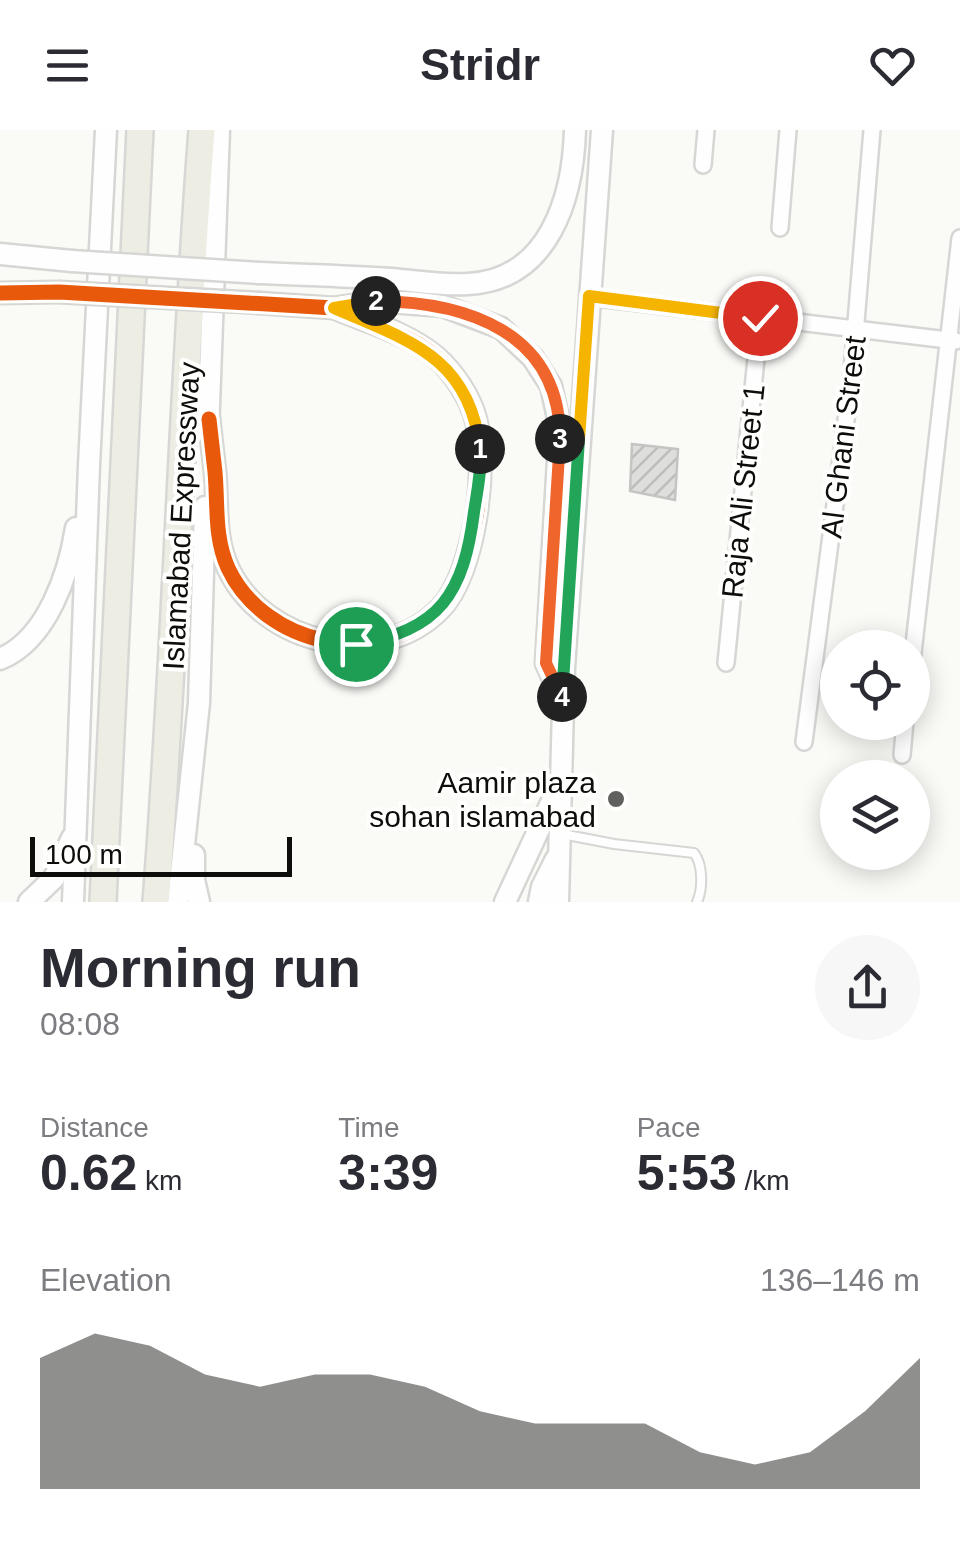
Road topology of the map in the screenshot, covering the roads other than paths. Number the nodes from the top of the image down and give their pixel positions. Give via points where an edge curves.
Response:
1 (106, 130) edge
2 (140, 130) edge
3 (202, 130) edge
4 (219, 130) edge
5 (575, 130) edge
6 (602, 130) edge
7 (706, 130) edge
8 (788, 130) edge
9 (872, 130) edge
10 (704, 165) dead end
11 (780, 228) dead end
12 (960, 238) edge
13 (0, 254) edge
14 (0, 293) edge
15 (589, 296) junction
16 (334, 308) junction
17 (760, 318) junction
18 (856, 330) junction
19 (955, 341) edge
20 (208, 419) junction
21 (88, 465) junction
22 (916, 630) edge
23 (0, 659) edge
24 (726, 663) dead end
25 (562, 698) junction
26 (195, 740) junction
27 (904, 740) edge
28 (804, 742) dead end
29 (902, 755) dead end
30 (564, 776) junction
31 (77, 828) junction
32 (561, 841) junction
33 (30, 902) edge
34 (72, 902) edge
35 (102, 902) edge
36 (156, 902) edge
37 (178, 902) edge
38 (200, 902) edge
39 (504, 902) edge
40 (539, 902) edge
41 (558, 902) edge
42 (696, 902) edge

1 - 21 street
2 - 35 highway, Islamabad Expressway
3 - 36 highway, Islamabad Expressway
4 - 20 street
5 - 13 street, bridge via 571,178 553,232 530,260 504,276 460,284
6 - 15 street
7 - 10 street
8 - 11 street
9 - 18 street, Al Ghani Street
12 - 19 street
14 - 16 street, bridge
15 - 17 street
15 - 25 street
16 - 20 street via 429,352 462,388 475,418 480,456 470,540 443,607 394,638 356,644 315,640 264,613 234,578 220,548
16 - 25 street via 378,301 456,309 510,334 542,370 560,427 546,663
17 - 18 street
17 - 24 street, Raja Ali Street 1
18 - 19 street
18 - 28 street, Al Ghani Street
19 - 22 street
20 - 26 street
21 - 23 street via 60,586 38,626
21 - 31 street
25 - 30 street
26 - 37 street
26 - 38 street via 202,772 194,867
27 - 29 street
30 - 32 street
30 - 39 street
31 - 33 street via 54,878
31 - 34 street
32 - 40 street
32 - 41 street
32 - 42 lane via 694,853 700,860

